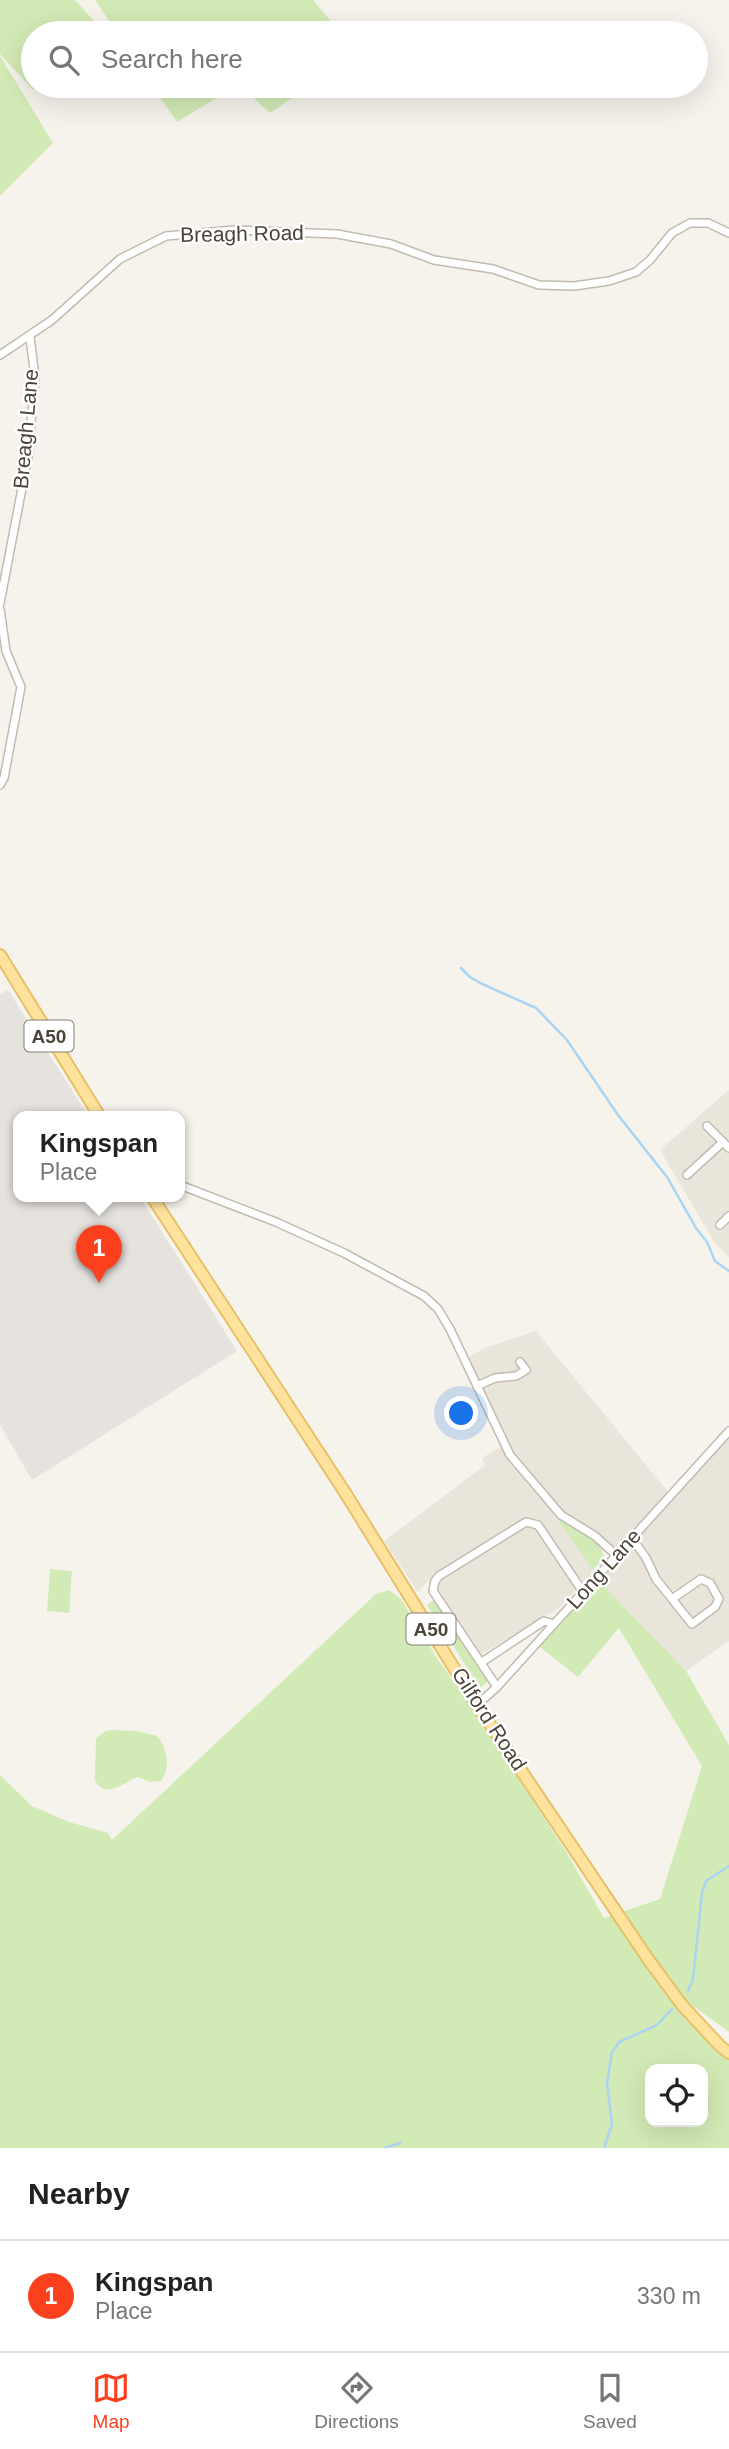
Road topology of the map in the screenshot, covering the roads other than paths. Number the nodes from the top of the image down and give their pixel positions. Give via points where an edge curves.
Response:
1 (729, 233) edge
2 (30, 337) junction
3 (0, 355) edge
4 (0, 603) edge
5 (0, 609) edge
6 (0, 785) edge
7 (0, 955) edge
8 (96, 1111) edge
9 (707, 1126) dead end
10 (726, 1145) edge
11 (687, 1175) dead end
12 (185, 1187) edge
13 (155, 1202) edge
14 (729, 1216) edge
15 (720, 1225) dead end
16 (520, 1362) dead end
17 (526, 1370) junction
18 (533, 1377) dead end
19 (477, 1386) junction
20 (728, 1433) edge
21 (632, 1538) junction
22 (617, 1555) junction
23 (583, 1592) junction
24 (672, 1599) junction
25 (554, 1624) junction
26 (482, 1662) junction
27 (497, 1687) junction
28 (477, 1705) junction
29 (729, 2053) edge

1 - 2 street, Breagh Road via 708,223 690,223 672,233 636,272 574,286 539,285 494,269 434,260 391,244 337,234 234,230 166,236 120,259
2 - 3 street, Breagh Road
2 - 4 street, Breagh Lane via 35,377 27,457
5 - 6 street via 6,650 21,687
7 - 8 main road, A50
9 - 10 street
10 - 11 street
12 - 19 street via 344,1253 424,1296 444,1318
13 - 28 main road, Gilford Road / A50
14 - 15 street
16 - 17 street
17 - 18 street
17 - 19 street
19 - 22 street via 521,1469 561,1516
20 - 21 street, Long Lane
21 - 22 street, Long Lane
21 - 24 street
22 - 23 street, Long Lane
23 - 25 street, Long Lane
23 - 26 street via 532,1522 439,1576 433,1591
24 - 24 street via 705,1580 718,1595 718,1604 692,1625
25 - 26 street via 544,1621
25 - 27 street, Long Lane
26 - 27 street
27 - 28 street, Long Lane
28 - 29 main road, Gilford Road / A50 via 648,1959 682,2005

